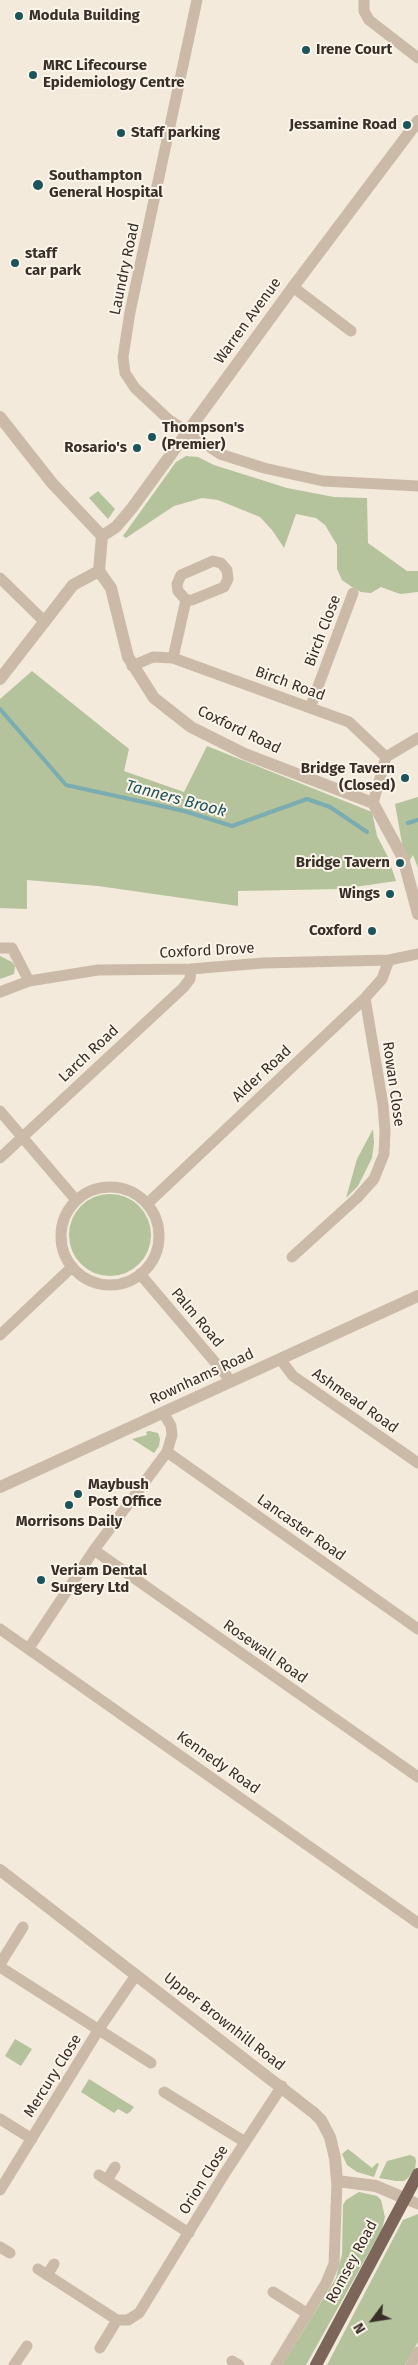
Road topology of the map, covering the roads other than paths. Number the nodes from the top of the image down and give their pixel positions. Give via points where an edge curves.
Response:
1 (198, 0) edge
2 (364, 0) edge
3 (418, 58) edge
4 (418, 121) edge
5 (293, 287) junction
6 (351, 331) dead end
7 (0, 417) edge
8 (186, 433) junction
9 (418, 486) edge
10 (102, 536) junction
11 (99, 572) junction
12 (0, 578) edge
13 (354, 593) dead end
14 (186, 600) dead end
15 (45, 622) junction
16 (173, 658) junction
17 (132, 666) junction
18 (0, 679) edge
19 (310, 708) junction
20 (418, 738) edge
21 (386, 757) junction
22 (374, 803) junction
23 (418, 914) edge
24 (0, 948) edge
25 (418, 954) edge
26 (388, 960) junction
27 (191, 969) junction
28 (29, 981) junction
29 (0, 992) edge
30 (365, 998) junction
31 (0, 1110) edge
32 (24, 1137) junction
33 (0, 1158) edge
34 (76, 1200) junction
35 (146, 1204) junction
36 (292, 1257) dead end
37 (72, 1267) junction
38 (140, 1274) junction
39 (418, 1296) edge
40 (0, 1335) edge
41 (280, 1359) junction
42 (231, 1381) junction
43 (164, 1414) junction
44 (167, 1452) junction
45 (418, 1463) edge
46 (0, 1487) edge
47 (94, 1550) junction
48 (0, 1628) edge
49 (418, 1629) edge
50 (29, 1648) junction
51 (418, 1777) edge
52 (0, 1870) edge
53 (418, 1923) edge
54 (23, 1927) dead end
55 (0, 1965) edge
56 (136, 1975) junction
57 (99, 2030) junction
58 (151, 2063) dead end
59 (282, 2086) junction
60 (164, 2092) dead end
61 (0, 2119) edge
62 (32, 2139) junction
63 (245, 2142) junction
64 (115, 2167) dead end
65 (418, 2174) edge
66 (337, 2181) junction
67 (0, 2190) edge
68 (404, 2198) junction
69 (418, 2204) edge
70 (189, 2233) junction
71 (54, 2264) dead end
72 (273, 2292) dead end
73 (308, 2314) junction
74 (117, 2320) junction
75 (27, 2346) dead end
76 (100, 2348) dead end
77 (418, 2352) edge
78 (14, 2365) edge
79 (276, 2365) edge
80 (316, 2365) edge
81 (411, 2365) edge

1 - 8 street, Laundry Road via 123,357 123,368 130,382
2 - 3 street via 364,11 369,20
4 - 5 street, Warren Avenue
5 - 6 street
5 - 8 street, Warren Avenue
7 - 10 street via 52,484
8 - 9 street, Laundry Road via 220,454 294,476 346,483
8 - 10 street, Warren Avenue via 120,523
10 - 11 street
11 - 15 street via 73,585
11 - 17 street, Coxford Road via 111,588
12 - 15 street
13 - 19 street, Birch Close
14 - 16 street
15 - 18 street
16 - 17 street, Birch Road via 153,657
16 - 19 street, Birch Road
17 - 22 street, Coxford Road via 154,698 191,726 245,754
19 - 21 street, Birch Road via 349,722
20 - 21 street
21 - 22 street
22 - 23 street via 403,858
24 - 28 street via 12,948
25 - 26 street, Coxford Drove
26 - 27 street, Coxford Drove via 263,963
26 - 30 street, Alder Road via 382,979
27 - 28 street, Coxford Drove via 98,970
27 - 32 street, Larch Road via 190,979 183,988
28 - 29 street, Coxford Drove
30 - 35 street, Alder Road
30 - 36 street, Rowan Close via 383,1105 384,1154 374,1179
31 - 32 street
32 - 33 street, Larch Road
32 - 34 street
34 - 35 street via 95,1190 112,1187 128,1191
34 - 37 street via 63,1221 61,1234 64,1253
35 - 38 street via 155,1219 158,1240 154,1257
37 - 38 street via 89,1280 105,1285 129,1281
37 - 40 street
38 - 42 street, Palm Road
39 - 41 street, Rownhams Road
41 - 42 street, Rownhams Road
41 - 45 street, Ashmead Road via 293,1376
42 - 43 street, Rownhams Road
43 - 44 street via 172,1435
43 - 46 street, Rownhams Road
44 - 47 street
44 - 49 street, Lancaster Road
47 - 50 street
47 - 51 street, Rosewall Road
48 - 50 street, Kennedy Road
50 - 53 street, Kennedy Road
52 - 56 street, Upper Brownhill Road
54 - 55 street, Mercury Close
55 - 57 street, Mercury Close
56 - 57 street, Mercury Close
56 - 59 street, Upper Brownhill Road
57 - 58 street, Mercury Close
57 - 62 street, Mercury Close
59 - 63 street, Orion Close
59 - 66 street, Upper Brownhill Road via 314,2112 326,2128 335,2158
60 - 63 street, Orion Close
61 - 62 street, Mercury Close
62 - 67 street, Mercury Close
63 - 70 street, Orion Close
64 - 70 street, Orion Close via 103,2177
65 - 68 main road, Romsey Road
66 - 68 street via 376,2186
66 - 73 street via 334,2264
68 - 69 street
68 - 80 main road, Romsey Road
70 - 74 street, Orion Close via 138,2313 128,2320
71 - 74 street via 42,2272
72 - 73 street
73 - 79 street
74 - 76 street
75 - 78 street
77 - 81 street

